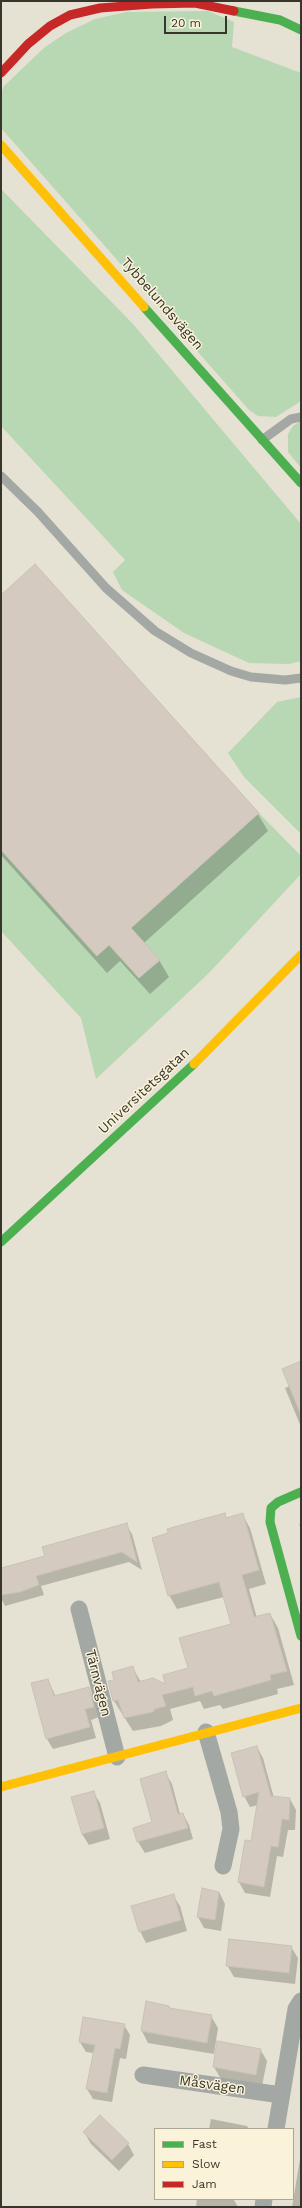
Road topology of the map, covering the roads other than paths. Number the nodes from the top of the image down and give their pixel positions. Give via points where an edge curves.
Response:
1 (301, 30) edge
2 (1, 73) edge
3 (1, 144) edge
4 (301, 417) edge
5 (262, 440) junction
6 (1, 476) edge
7 (301, 483) edge
8 (301, 678) edge
9 (301, 955) edge
10 (1, 1242) edge
11 (301, 1492) edge
12 (79, 1609) dead end
13 (301, 1636) edge
14 (301, 1708) edge
15 (206, 1732) junction
16 (117, 1757) junction
17 (1, 1787) edge
18 (223, 1866) dead end
19 (301, 2001) edge
20 (143, 2075) dead end
21 (281, 2095) junction
22 (276, 2128) edge

1 - 2 street via 280,20 195,3 100,8 70,15 50,26 28,44
3 - 5 street, Tybbelundsvägen
4 - 5 lane via 291,419
5 - 7 street, Tybbelundsvägen
6 - 8 lane via 38,512 106,588 156,631 191,653 231,671 252,677 285,680
9 - 10 street, Universitetsgatan via 184,1074
11 - 13 street via 271,1508 270,1522
12 - 16 street, Tärnvägen
14 - 15 street
15 - 16 street
15 - 18 street via 229,1812 230,1829
16 - 17 street
19 - 21 street via 296,2009
20 - 21 street, Måsvägen
21 - 22 street

